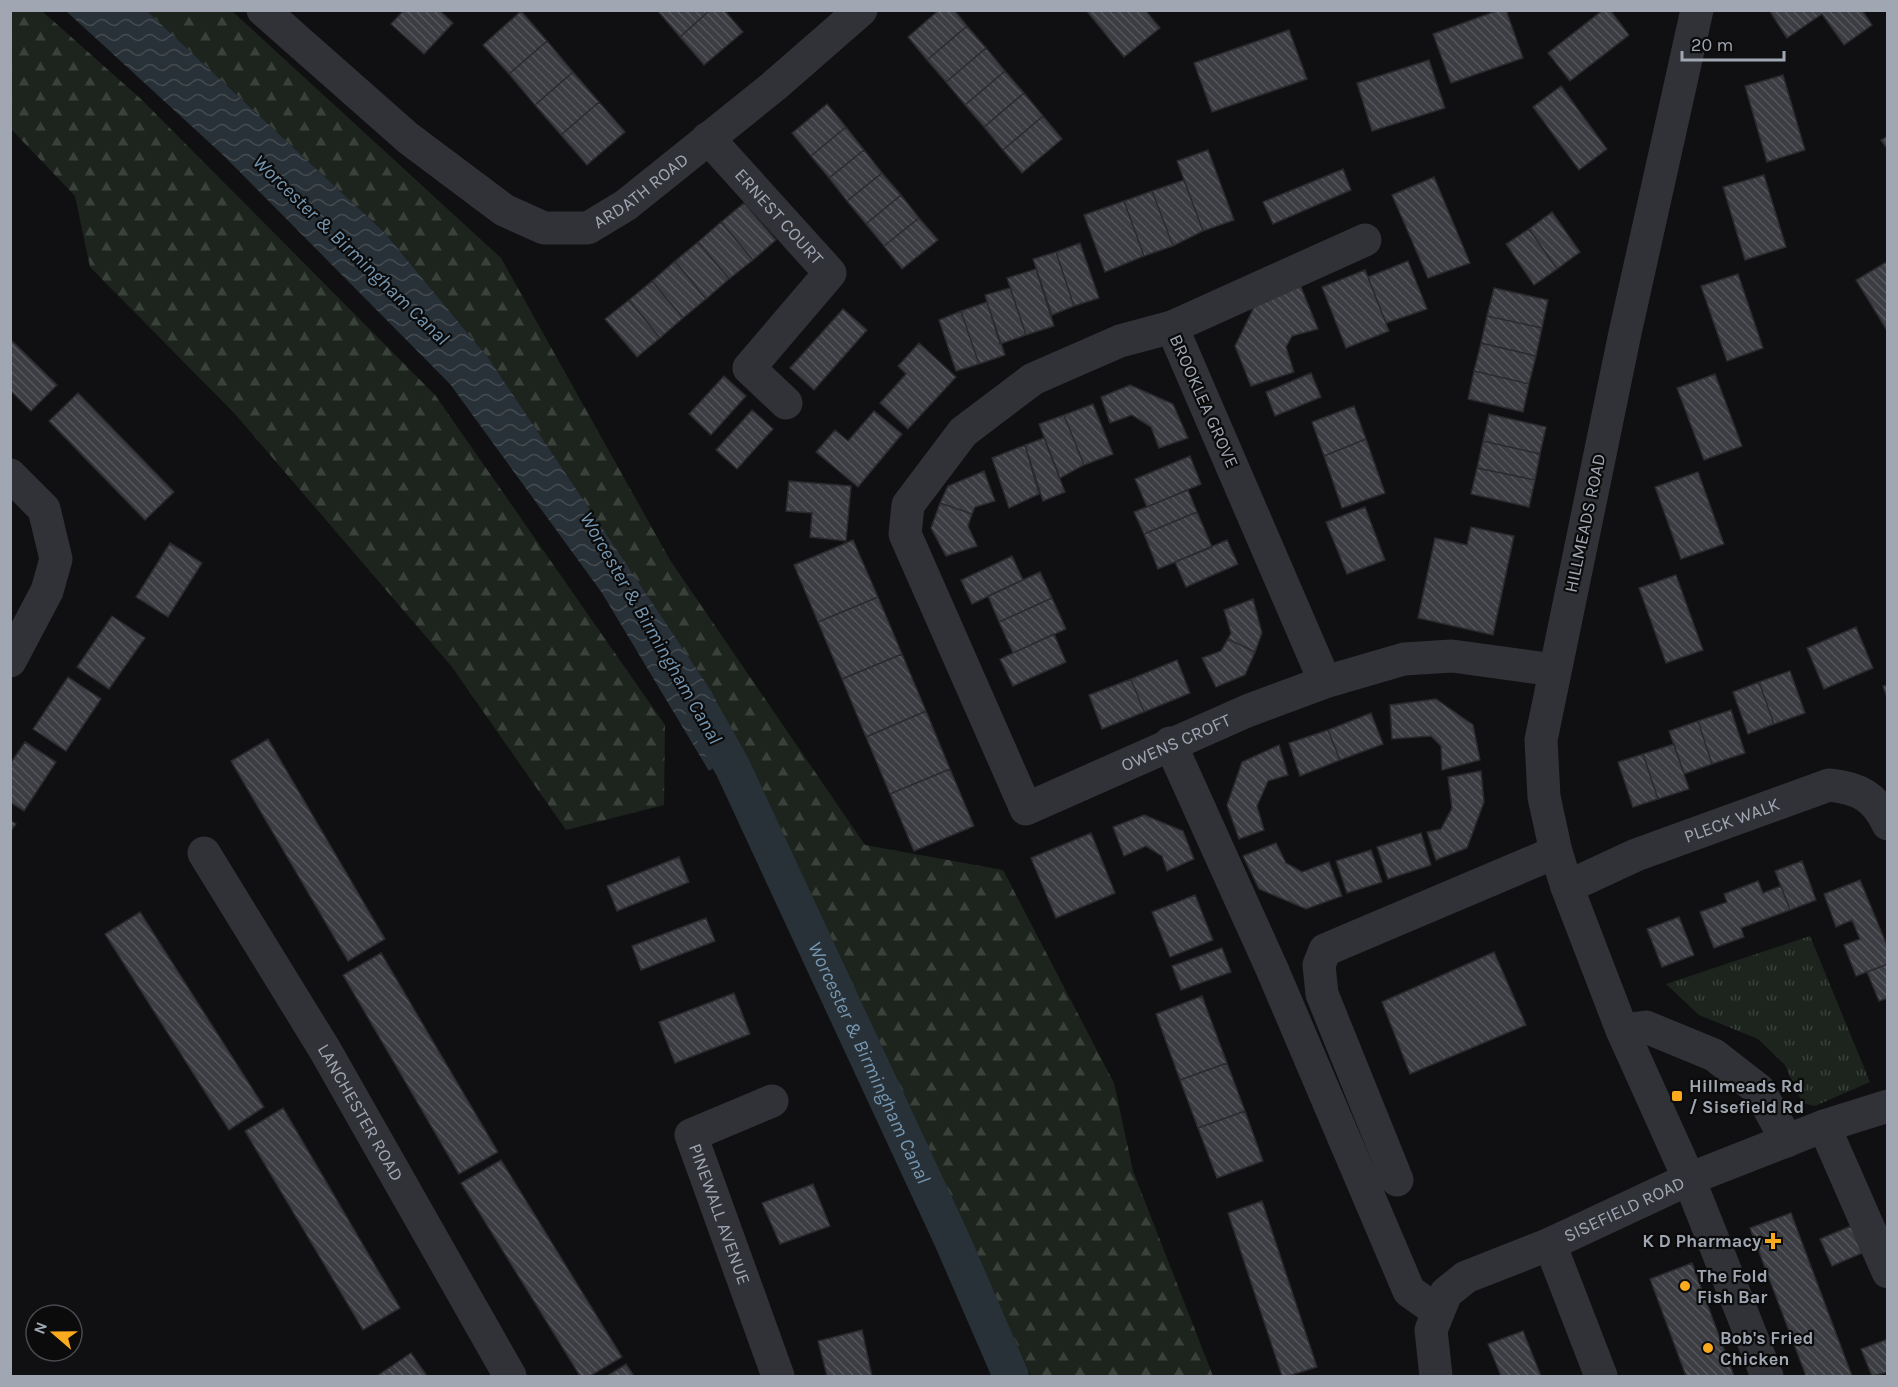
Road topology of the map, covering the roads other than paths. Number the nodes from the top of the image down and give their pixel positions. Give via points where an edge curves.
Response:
1 (263, 10) edge
2 (861, 10) edge
3 (1697, 10) edge
4 (708, 138) junction
5 (1365, 240) dead end
6 (1172, 327) junction
7 (786, 403) dead end
8 (10, 475) edge
9 (10, 661) edge
10 (1554, 670) junction
11 (1325, 682) junction
12 (1170, 743) junction
13 (1026, 809) joint
14 (1887, 824) edge
15 (1556, 852) junction
16 (204, 853) dead end
17 (1567, 887) junction
18 (1622, 1030) junction
19 (772, 1101) dead end
20 (1887, 1106) edge
21 (1824, 1126) junction
22 (1787, 1141) junction
23 (1689, 1179) junction
24 (1396, 1180) dead end
25 (1550, 1244) junction
26 (1887, 1272) edge
27 (1437, 1311) junction
28 (510, 1377) edge
29 (778, 1377) edge
30 (1436, 1377) edge
31 (1601, 1377) edge
32 (1767, 1377) edge

1 - 4 street, ARDATH ROAD via 408,138 504,210 544,228 588,228 626,205
2 - 4 street, ARDATH ROAD
3 - 10 street, HILLMEADS ROAD
4 - 7 street, ERNEST COURT via 830,273 749,368
5 - 6 street
6 - 11 street, BROOKLEA GROVE
6 - 13 street, BROOKLEA GROVE via 1120,341 1033,379 963,432 908,505 904,534
8 - 9 street via 44,509 56,559 47,591
10 - 11 street, OWENS CROFT via 1452,656 1404,659
10 - 15 street, HILLMEADS ROAD via 1540,740 1544,797
11 - 12 street, OWENS CROFT
12 - 13 street, OWENS CROFT via 1110,774
12 - 27 street via 1272,969 1409,1291
14 - 17 street, PLECK WALK via 1866,793 1829,785 1636,855
15 - 17 street, HILLMEADS ROAD
15 - 24 street via 1325,950 1319,965 1322,994
16 - 28 street, LANCHESTER ROAD via 325,1050
17 - 18 street, HILLMEADS ROAD
18 - 22 street via 1646,1027 1714,1055 1759,1090
18 - 23 street, HILLMEADS ROAD
19 - 29 street, PINEWALL AVENUE via 691,1135
20 - 21 street, SISEFIELD ROAD
21 - 22 street, SISEFIELD ROAD
21 - 26 street
22 - 23 street, SISEFIELD ROAD
23 - 25 street, SISEFIELD ROAD
23 - 32 street, HILLMEADS ROAD
25 - 27 street, SISEFIELD ROAD via 1466,1277 1446,1293
25 - 31 street
27 - 30 street, SISEFIELD ROAD via 1431,1330

